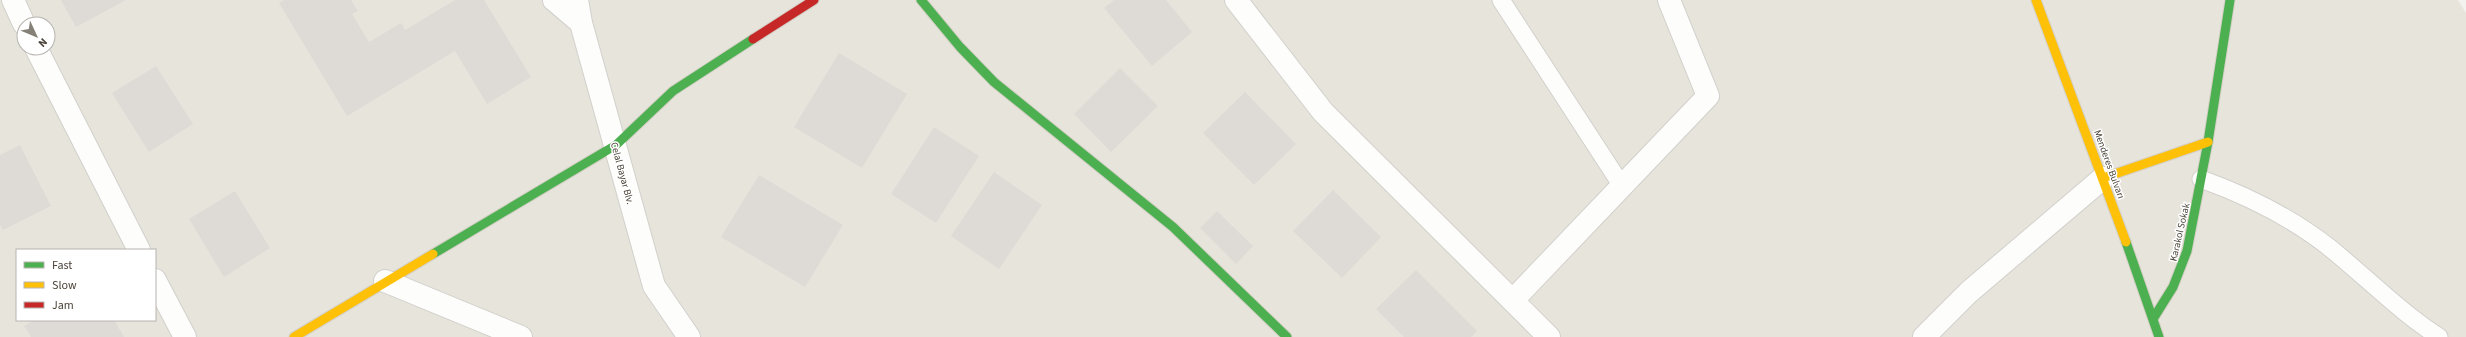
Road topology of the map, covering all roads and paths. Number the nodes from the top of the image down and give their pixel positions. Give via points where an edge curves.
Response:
1 (13, 0) edge
2 (554, 0) edge
3 (577, 0) edge
4 (814, 0) edge
5 (921, 0) edge
6 (1236, 0) edge
7 (1501, 0) edge
8 (1669, 0) edge
9 (2036, 0) edge
10 (2230, 0) edge
11 (20, 16) edge
12 (581, 23) junction
13 (40, 56) edge
14 (2208, 142) junction
15 (616, 145) junction
16 (2103, 178) junction
17 (2202, 179) junction
18 (1622, 186) junction
19 (138, 249) edge
20 (385, 281) junction
21 (156, 282) edge
22 (1513, 300) junction
23 (2153, 319) junction
24 (185, 337) edge
25 (294, 337) edge
26 (521, 337) edge
27 (688, 337) edge
28 (1287, 337) edge
29 (1549, 337) edge
30 (1924, 337) edge
31 (2159, 337) edge
32 (2439, 337) edge

1 - 11 street
2 - 12 street
3 - 12 street, Celal Bayar Blv.
4 - 15 street via 673,91
5 - 28 street via 960,47 994,82 1173,227
6 - 22 street via 1323,112
7 - 18 lane
8 - 18 street via 1708,96
9 - 16 street, Menderes Bulvarı
10 - 14 street, Karakol Sokak
12 - 15 street, Celal Bayar Blv.
13 - 19 street
14 - 16 street
14 - 17 street, Karakol Sokak
15 - 20 street
15 - 27 street, Celal Bayar Blv. via 654,286
16 - 23 street, Menderes Bulvarı
16 - 30 street via 1968,292
17 - 23 street, Karakol Sokak via 2181,270 2164,304
17 - 32 lane via 2262,204 2298,224 2330,248 2411,319
18 - 22 street
20 - 25 street
20 - 26 street
21 - 24 street
22 - 29 street
23 - 31 street, Menderes Bulvarı

